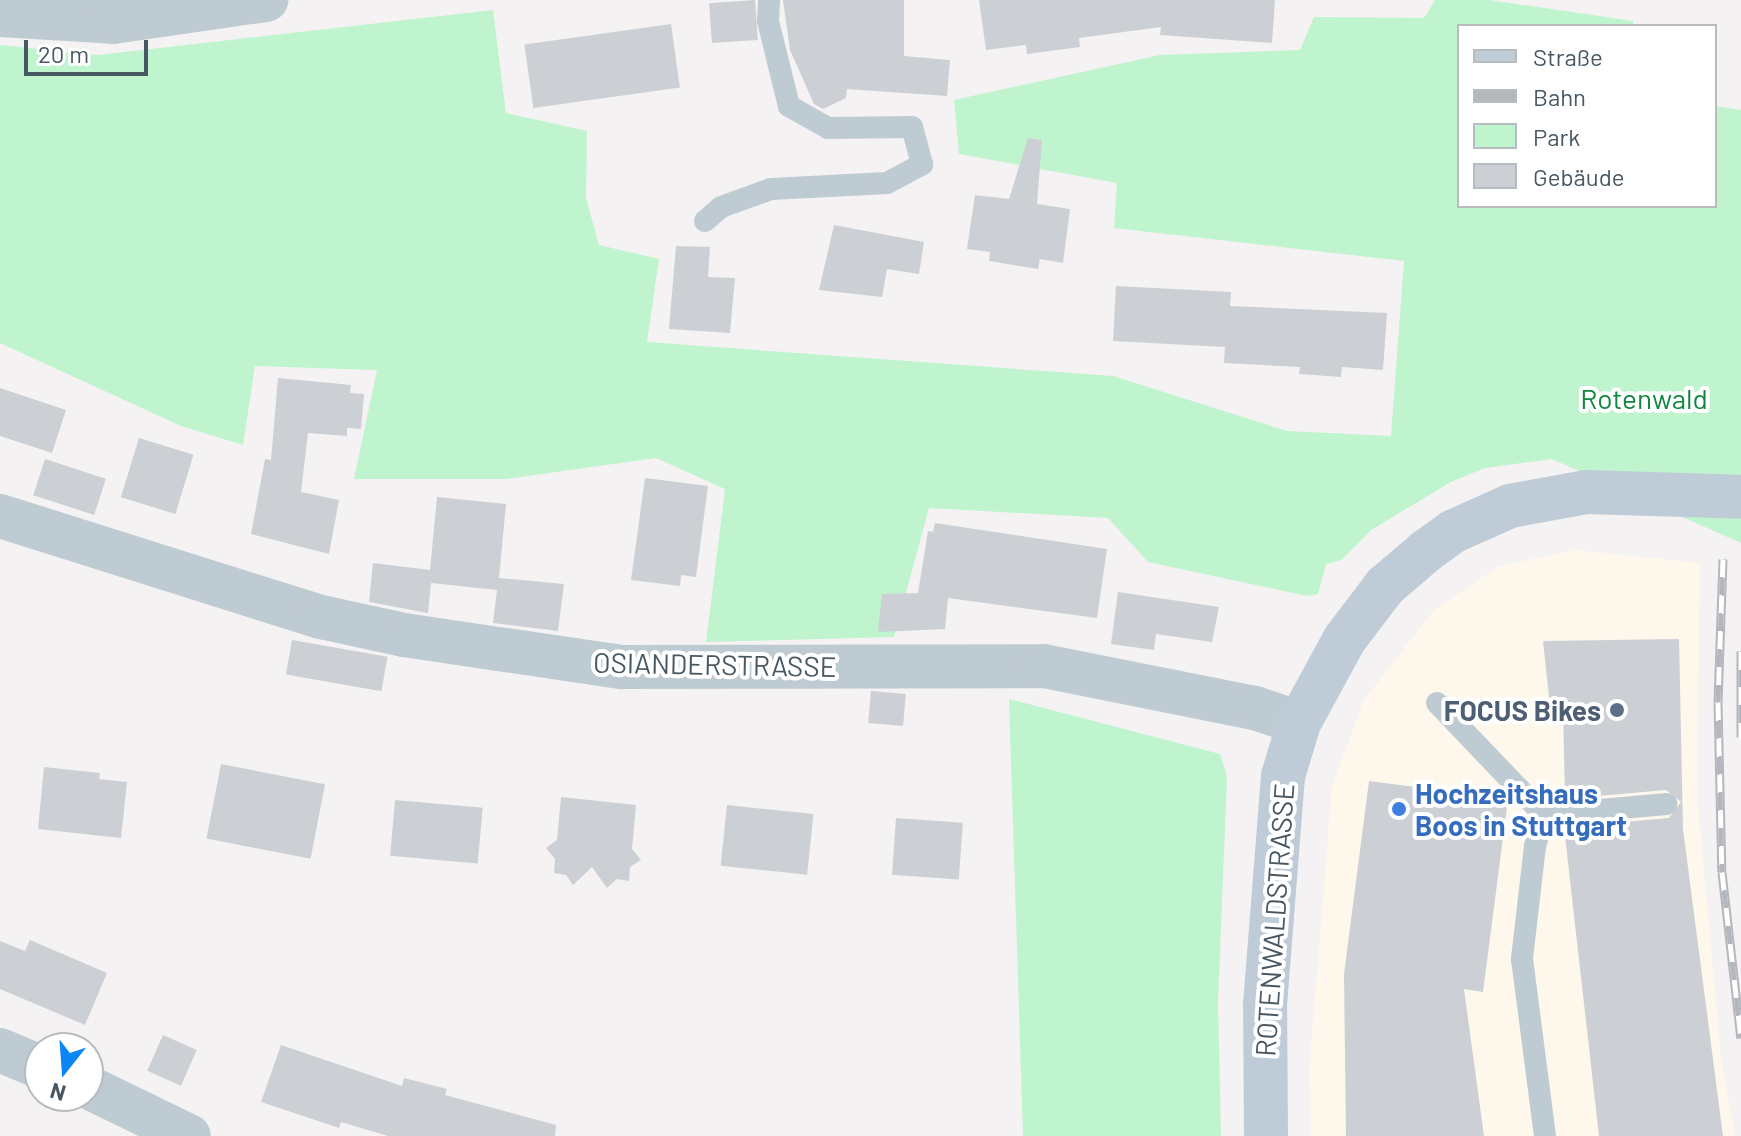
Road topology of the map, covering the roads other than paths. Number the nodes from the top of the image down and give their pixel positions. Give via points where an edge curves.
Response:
1 (266, 0) edge
2 (769, 0) edge
3 (27, 12) edge
4 (705, 221) dead end
5 (1741, 497) edge
6 (0, 516) edge
7 (1437, 703) dead end
8 (1299, 723) junction
9 (1667, 804) dead end
10 (1544, 815) junction
11 (0, 1050) edge
12 (24, 1060) edge
13 (104, 1095) edge
14 (189, 1136) edge
15 (1266, 1136) edge
16 (1545, 1136) edge

1 - 3 street via 113,22
2 - 4 lane via 768,21 789,106 828,128 912,127 922,164 887,183 771,189 721,207
5 - 8 main road, ROTENWALDSTRASSE via 1586,492 1542,498 1483,516 1452,532 1385,586 1344,640
6 - 8 street, OSIANDERSTRASSE via 321,617 432,640 622,667 1044,666 1255,708
7 - 10 lane
8 - 15 main road, ROTENWALDSTRASSE via 1283,776 1274,856 1265,1005
9 - 10 lane
10 - 16 lane via 1535,846 1522,959
11 - 12 street
13 - 14 street

